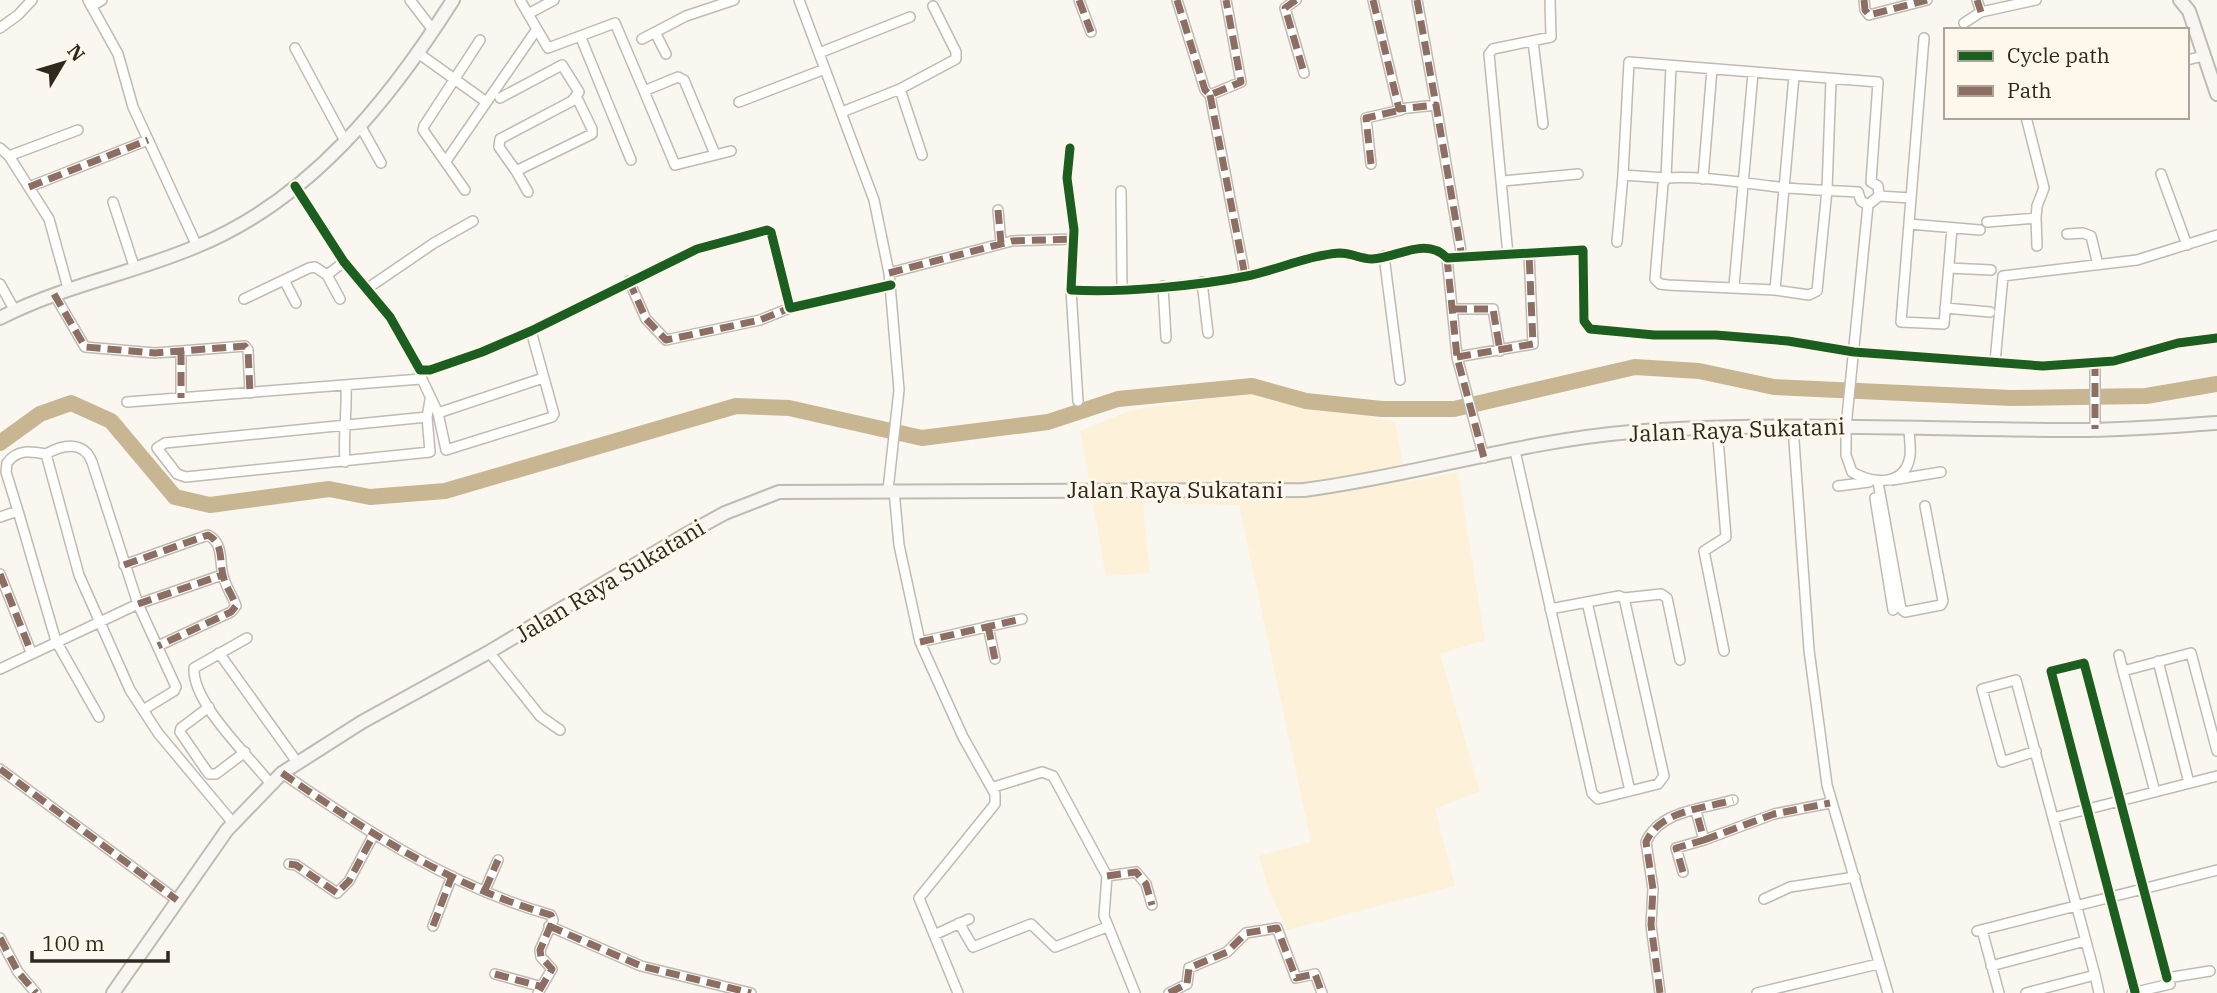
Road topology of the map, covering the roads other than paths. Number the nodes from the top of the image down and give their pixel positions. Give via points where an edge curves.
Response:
1 (33, 0) edge
2 (102, 0) edge
3 (411, 0) edge
4 (453, 0) edge
5 (520, 0) edge
6 (554, 0) edge
7 (734, 0) edge
8 (799, 0) edge
9 (1079, 0) edge
10 (1177, 0) edge
11 (1226, 0) edge
12 (1296, 0) edge
13 (1373, 0) edge
14 (1417, 0) edge
15 (1550, 0) edge
16 (1864, 0) edge
17 (1927, 0) edge
18 (1977, 0) edge
19 (2036, 0) edge
20 (2180, 0) edge
21 (90, 3) edge
22 (933, 6) dead end
23 (1981, 12) junction
24 (528, 14) junction
25 (910, 17) dead end
26 (1964, 23) dead end
27 (0, 28) edge
28 (537, 29) junction
29 (433, 30) junction
30 (1091, 32) dead end
31 (654, 33) junction
32 (581, 38) junction
33 (1924, 38) dead end
34 (642, 39) dead end
35 (480, 40) dead end
36 (1533, 41) junction
37 (295, 48) dead end
38 (551, 48) junction
39 (418, 53) junction
40 (819, 53) junction
41 (666, 54) dead end
42 (2203, 56) junction
43 (2189, 60) edge
44 (1671, 66) junction
45 (559, 67) junction
46 (825, 69) junction
47 (1712, 69) junction
48 (1304, 73) dead end
49 (1753, 73) junction
50 (1794, 76) junction
51 (454, 80) junction
52 (1831, 80) junction
53 (900, 89) junction
54 (644, 91) junction
55 (2217, 94) edge
56 (1210, 95) junction
57 (500, 98) dead end
58 (577, 98) junction
59 (485, 101) junction
60 (739, 102) dead end
61 (1436, 105) junction
62 (1401, 110) junction
63 (842, 112) junction
64 (2027, 119) edge
65 (1543, 124) dead end
66 (360, 127) junction
67 (78, 130) dead end
68 (148, 140) junction
69 (346, 143) junction
70 (1070, 148) dead end
71 (731, 151) dead end
72 (3, 152) edge
73 (715, 155) junction
74 (922, 155) dead end
75 (631, 160) dead end
76 (446, 161) junction
77 (382, 163) dead end
78 (1371, 164) dead end
79 (516, 171) junction
80 (1578, 174) dead end
81 (1623, 174) junction
82 (2161, 174) dead end
83 (1666, 178) junction
84 (1703, 179) junction
85 (1503, 181) junction
86 (1744, 182) junction
87 (1871, 182) junction
88 (295, 186) junction
89 (29, 187) junction
90 (1785, 187) junction
91 (464, 190) dead end
92 (1826, 190) junction
93 (528, 191) dead end
94 (1121, 191) dead end
95 (1858, 192) junction
96 (1879, 196) junction
97 (1911, 198) junction
98 (113, 202) dead end
99 (1868, 205) junction
100 (998, 210) dead end
101 (2036, 218) junction
102 (473, 221) dead end
103 (1987, 222) dead end
104 (1909, 224) junction
105 (1952, 228) junction
106 (1980, 230) dead end
107 (2067, 234) dead end
108 (2217, 235) edge
109 (1073, 240) junction
110 (1617, 242) dead end
111 (1001, 243) junction
112 (2187, 245) junction
113 (198, 246) junction
114 (2037, 246) dead end
115 (1529, 253) junction
116 (1508, 255) junction
117 (1384, 256) junction
118 (1462, 257) junction
119 (1447, 258) junction
120 (344, 262) junction
121 (2098, 265) junction
122 (1949, 268) junction
123 (135, 269) junction
124 (1991, 270) dead end
125 (889, 273) junction
126 (327, 275) junction
127 (1245, 276) junction
128 (284, 280) junction
129 (629, 281) junction
130 (1202, 282) junction
131 (0, 284) edge
132 (891, 285) junction
133 (1163, 286) junction
134 (1734, 286) junction
135 (68, 288) junction
136 (368, 288) junction
137 (1122, 289) junction
138 (1071, 290) junction
139 (1775, 290) junction
140 (54, 294) junction
141 (244, 299) dead end
142 (340, 299) dead end
143 (296, 303) dead end
144 (790, 308) junction
145 (1945, 308) junction
146 (1453, 309) junction
147 (15, 311) junction
148 (1990, 312) dead end
149 (0, 318) edge
150 (531, 331) junction
151 (1208, 333) dead end
152 (1166, 338) dead end
153 (2217, 338) edge
154 (181, 351) junction
155 (1500, 351) junction
156 (1854, 352) junction
157 (1457, 357) junction
158 (1995, 362) junction
159 (2095, 362) junction
160 (420, 375) junction
161 (543, 378) junction
162 (1400, 380) dead end
163 (346, 386) junction
164 (250, 393) junction
165 (181, 398) junction
166 (430, 400) junction
167 (1078, 401) dead end
168 (127, 402) dead end
169 (438, 413) junction
170 (427, 417) junction
171 (2217, 423) edge
172 (343, 426) junction
173 (1717, 426) junction
174 (1793, 427) junction
175 (1846, 427) junction
176 (1909, 427) junction
177 (2095, 429) junction
178 (446, 450) junction
179 (430, 452) junction
180 (1515, 452) junction
181 (46, 454) junction
182 (1484, 458) junction
183 (345, 463) junction
184 (1941, 472) dead end
185 (1877, 482) junction
186 (1838, 486) dead end
187 (891, 490) junction
188 (1925, 506) dead end
189 (18, 511) junction
190 (0, 517) edge
191 (124, 565) junction
192 (0, 574) edge
193 (222, 575) junction
194 (1625, 598) junction
195 (1587, 602) junction
196 (138, 604) junction
197 (1550, 609) junction
198 (1893, 610) dead end
199 (1022, 619) dead end
200 (102, 624) junction
201 (988, 626) junction
202 (247, 638) dead end
203 (56, 640) junction
204 (920, 642) junction
205 (158, 646) junction
206 (31, 652) junction
207 (489, 652) junction
208 (1724, 652) dead end
209 (219, 653) junction
210 (2119, 655) dead end
211 (995, 659) dead end
212 (1681, 660) dead end
213 (2158, 662) junction
214 (0, 669) edge
215 (2123, 671) junction
216 (209, 707) junction
217 (143, 710) junction
218 (99, 717) dead end
219 (560, 730) dead end
220 (2036, 751) junction
221 (2217, 751) edge
222 (245, 752) junction
223 (297, 762) junction
224 (0, 769) edge
225 (282, 773) junction
226 (2217, 776) edge
227 (270, 783) junction
228 (2189, 783) junction
229 (994, 787) junction
230 (1630, 791) junction
231 (2155, 792) junction
232 (1733, 800) dead end
233 (2120, 800) junction
234 (1830, 803) junction
235 (2087, 810) junction
236 (1696, 811) junction
237 (2053, 818) junction
238 (230, 826) junction
239 (373, 836) junction
240 (1704, 840) junction
241 (498, 860) dead end
242 (289, 864) dead end
243 (2217, 870) edge
244 (1683, 872) dead end
245 (452, 876) junction
246 (1107, 876) junction
247 (1855, 877) junction
248 (2144, 889) junction
249 (485, 890) junction
250 (2110, 898) junction
251 (1764, 899) dead end
252 (177, 900) junction
253 (1152, 905) dead end
254 (2076, 906) junction
255 (969, 919) dead end
256 (959, 923) junction
257 (432, 926) dead end
258 (549, 926) junction
259 (1107, 927) junction
260 (934, 935) junction
261 (0, 938) edge
262 (2085, 941) junction
263 (1878, 964) junction
264 (1991, 966) junction
265 (2210, 971) dead end
266 (495, 974) dead end
267 (2095, 975) junction
268 (2167, 978) junction
269 (539, 990) edge
270 (36, 993) edge
271 (113, 993) edge
272 (751, 993) edge
273 (958, 993) edge
274 (1135, 993) edge
275 (1169, 993) edge
276 (1322, 993) edge
277 (1660, 993) edge
278 (1757, 993) edge
279 (1888, 993) edge
280 (1999, 993) edge
281 (2026, 993) edge
282 (2099, 993) edge
283 (2133, 993) edge

1 - 27 street
2 - 21 street
3 - 29 street
4 - 29 main road
5 - 24 street
6 - 24 street
7 - 31 street via 686,16
8 - 40 street
9 - 30 street
10 - 56 street
11 - 56 street via 1241,82
12 - 48 street via 1285,8
13 - 62 street
14 - 61 street
15 - 36 street via 1553,34
16 - 17 street via 1869,15
18 - 23 street
19 - 23 street
20 - 42 main road via 2189,11
21 - 68 street via 118,54
22 - 53 street via 957,57
23 - 26 street
24 - 28 street
25 - 40 street
28 - 38 street
28 - 59 street
29 - 39 main road
31 - 34 street
31 - 41 street
32 - 38 street
32 - 54 street via 615,23
32 - 75 street
33 - 97 street
35 - 51 street
36 - 65 street
36 - 85 street via 1493,49 1489,54
37 - 69 street
38 - 45 street
39 - 51 street
39 - 66 main road
40 - 46 street
42 - 43 street
42 - 55 main road
44 - 47 street
44 - 81 street via 1629,62
44 - 83 street
45 - 57 street
45 - 58 street via 565,66 579,92
46 - 60 street
46 - 63 street
47 - 49 street
47 - 84 street
49 - 50 street
49 - 86 street
50 - 52 street
50 - 90 street
51 - 59 street
51 - 76 street via 423,130
52 - 87 street via 1878,82
52 - 92 street
53 - 63 street
53 - 74 street
54 - 73 street via 675,165
54 - 73 street via 678,77 684,80
56 - 127 street
58 - 79 street via 592,134
58 - 79 street via 500,139 499,147
59 - 76 street
61 - 62 street
61 - 118 street
62 - 78 street via 1367,118
63 - 125 street via 874,200
64 - 101 street via 2044,188
66 - 69 main road
66 - 77 street
67 - 72 street
68 - 89 street
68 - 113 street
69 - 88 main road
70 - 109 street via 1067,177
71 - 73 street
72 - 89 street
76 - 91 street
79 - 93 street
80 - 85 street
81 - 83 street
81 - 110 street
82 - 112 street
83 - 84 street
83 - 134 street via 1655,279 1668,285
84 - 86 street
85 - 116 street
86 - 90 street
86 - 134 street
87 - 95 street
87 - 96 street via 1878,186
88 - 113 main road via 256,215
88 - 120 street
89 - 135 street via 49,219
90 - 92 street
90 - 139 street
92 - 95 street
92 - 139 street via 1817,291 1809,295
94 - 137 street
95 - 99 street
96 - 97 street
96 - 99 street
97 - 104 street
98 - 123 street
99 - 156 street
100 - 111 street
101 - 103 street
101 - 114 street
102 - 136 street
104 - 105 street
104 - 145 street via 1901,322 1944,324
105 - 106 street
105 - 122 street
107 - 121 street via 2091,236
108 - 112 street
109 - 111 street
109 - 138 street
111 - 125 street
112 - 121 street via 2137,260
113 - 123 main road
115 - 116 street
115 - 155 street via 1533,344
115 - 156 street via 1583,250 1584,321 1590,329 1788,341
116 - 118 street
117 - 119 street via 1423,248 1438,250
117 - 127 street via 1370,259 1338,253
117 - 162 street
118 - 119 street
119 - 146 street
120 - 126 street
120 - 136 street
121 - 158 street via 2003,276
122 - 124 street
122 - 145 street
123 - 135 main road
125 - 132 street
126 - 128 street via 315,267
126 - 142 street
127 - 130 street
128 - 141 street
128 - 143 street
129 - 144 street via 646,319 666,340 760,320
129 - 144 street via 696,249 770,230
129 - 150 street
130 - 133 street
130 - 151 street
131 - 147 street
132 - 144 street
132 - 187 street via 898,402
133 - 137 street
133 - 152 street
134 - 139 street
135 - 140 main road
136 - 160 street via 390,317
137 - 138 street
138 - 167 street
140 - 147 main road
140 - 154 street via 85,347
145 - 148 street
146 - 155 street via 1493,309
146 - 157 street
147 - 149 main road
150 - 160 street
150 - 161 street
153 - 159 street
154 - 164 street via 245,346
154 - 165 street
155 - 157 street
156 - 158 street
156 - 175 street
157 - 182 street
158 - 159 street via 2043,366
159 - 177 street
160 - 163 street
160 - 166 street
161 - 169 street
161 - 178 street via 552,417
163 - 164 street
163 - 172 street
164 - 165 street
165 - 168 street
166 - 169 street
166 - 170 street
169 - 178 street
170 - 172 street
170 - 179 street
171 - 177 main road, Jalan Raya Sukatani
172 - 183 street
172 - 183 street via 160,444 158,448 177,474 186,477
173 - 174 main road, Jalan Raya Sukatani
173 - 180 main road, Jalan Raya Sukatani via 1627,432
173 - 208 street via 1726,537 1704,551
174 - 175 main road, Jalan Raya Sukatani
174 - 234 street via 1809,650
175 - 176 main road, Jalan Raya Sukatani
175 - 185 street via 1846,455 1852,472
176 - 177 main road, Jalan Raya Sukatani
176 - 185 street via 1910,458 1902,472
178 - 179 street
179 - 183 street
180 - 182 main road, Jalan Raya Sukatani
180 - 197 street
181 - 189 street via 19,453 7,463
181 - 191 street via 70,446 88,452
181 - 200 street via 79,575
182 - 187 main road, Jalan Raya Sukatani via 1304,489
184 - 185 street
185 - 186 street
185 - 188 street via 1905,612 1943,601
185 - 198 street
187 - 204 street
187 - 207 main road, Jalan Raya Sukatani via 779,492 756,500 683,536
189 - 190 street
189 - 203 street
191 - 193 street via 208,535 220,549
191 - 196 street
192 - 206 street
193 - 196 street
193 - 205 street via 236,604 233,610
194 - 195 street
194 - 212 street via 1661,594 1667,598
194 - 230 street via 1664,776 1658,784
195 - 197 street
195 - 230 street
196 - 200 street
196 - 205 street
197 - 230 street via 1592,793 1598,799
199 - 201 street
200 - 203 street
200 - 217 street
201 - 204 street
201 - 211 street
202 - 209 street
203 - 206 street
203 - 218 street
204 - 229 street via 963,737
205 - 217 street via 176,689
206 - 214 street
207 - 219 street via 540,716
207 - 223 main road, Jalan Raya Sukatani
209 - 216 street via 193,670 195,686
209 - 223 street
210 - 215 street
213 - 215 street
213 - 221 street via 2190,653
213 - 228 street
215 - 231 street
216 - 222 street
216 - 222 street via 180,732 206,770 216,774
217 - 238 street
220 - 220 street via 2016,680 1982,689 2002,762
220 - 237 street
222 - 227 street
223 - 225 main road, Jalan Raya Sukatani
224 - 252 street
225 - 227 main road, Jalan Raya Sukatani
225 - 239 street
226 - 228 street
227 - 238 main road, Jalan Raya Sukatani
228 - 231 street
229 - 246 street via 1042,772 1053,776
229 - 260 street via 995,804 919,898
231 - 233 street
232 - 236 street
233 - 235 street
233 - 235 street via 2084,663 2050,671
233 - 248 street
234 - 240 street via 1773,814
234 - 247 street
235 - 237 street
235 - 250 street
236 - 240 street
236 - 277 street via 1670,817 1646,842 1654,889 1651,925
237 - 254 street
238 - 252 main road, Jalan Raya Sukatani
239 - 242 street via 349,881 337,893
239 - 245 street
240 - 244 street via 1676,848
241 - 249 street
243 - 248 street
245 - 249 street
245 - 257 street
246 - 253 street via 1136,872 1146,884
246 - 259 street
247 - 251 street via 1793,886
247 - 263 street
248 - 250 street
248 - 268 street
249 - 258 street via 551,915
250 - 254 street
250 - 283 street
252 - 271 main road, Jalan Raya Sukatani
254 - 262 street
254 - 264 street via 1979,931
255 - 256 street
256 - 259 street via 973,947 1031,924 1055,947
256 - 260 street
258 - 269 street via 540,950 552,969
258 - 272 street via 640,966
259 - 274 street
260 - 273 street
261 - 270 street via 18,972
262 - 264 street
262 - 267 street
263 - 278 street
263 - 279 street
264 - 280 street
265 - 268 street
266 - 269 street
267 - 281 street
267 - 282 street
268 - 283 street via 2170,984
275 - 276 street via 1186,984 1189,968 1227,952 1245,933 1278,928 1296,978 1315,974

